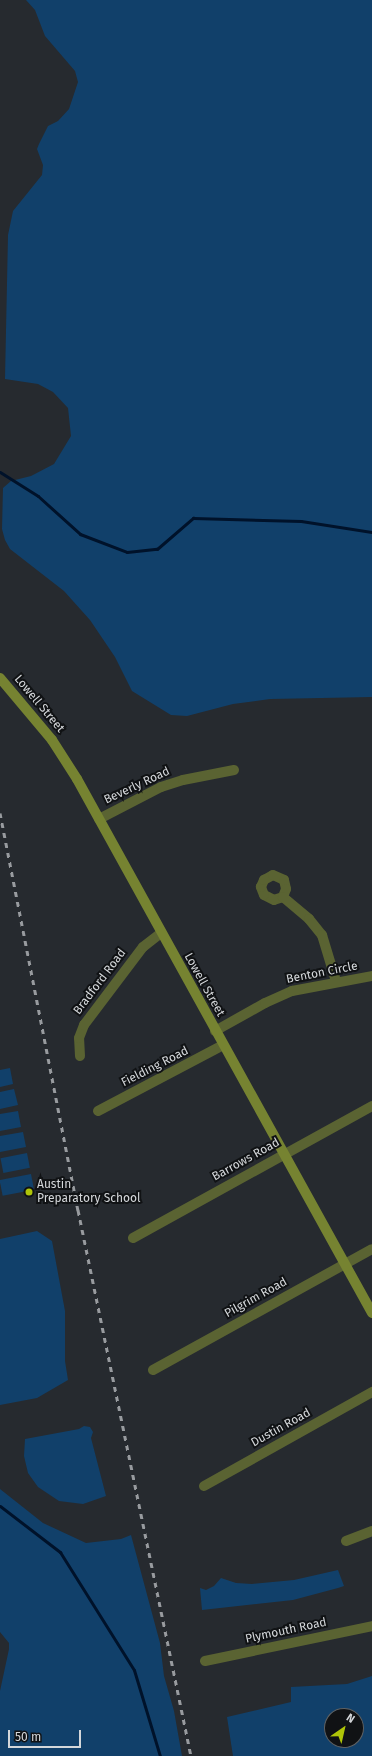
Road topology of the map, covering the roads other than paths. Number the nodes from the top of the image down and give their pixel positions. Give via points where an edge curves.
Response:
1 (0, 678) edge
2 (234, 770) dead end
3 (99, 819) junction
4 (282, 896) dead end
5 (161, 933) junction
6 (372, 976) edge
7 (336, 981) junction
8 (215, 1031) junction
9 (223, 1045) junction
10 (80, 1056) dead end
11 (372, 1106) edge
12 (98, 1111) dead end
13 (284, 1154) junction
14 (133, 1238) dead end
15 (372, 1249) edge
16 (345, 1264) junction
17 (372, 1313) edge
18 (153, 1370) dead end
19 (372, 1392) edge
20 (204, 1486) dead end
21 (372, 1531) edge
22 (346, 1541) dead end
23 (372, 1626) edge
24 (205, 1661) dead end

1 - 3 main road, Lowell Street via 53,741
2 - 3 street, Beverly Road via 167,785
3 - 5 main road, Lowell Street
4 - 7 street via 322,935
5 - 8 main road, Lowell Street
5 - 10 street, Bradford Road via 143,947 84,1024 79,1038
6 - 7 street, Benton Circle
7 - 8 street, Benton Circle via 284,994
8 - 9 main road, Lowell Street
9 - 12 street, Fielding Road
9 - 13 main road, Lowell Street
11 - 13 street, Barrows Road
13 - 14 street, Barrows Road
13 - 16 main road, Lowell Street
15 - 16 street, Pilgrim Road
16 - 17 main road, Lowell Street
16 - 18 street, Pilgrim Road
19 - 20 street, Dustin Road
21 - 22 street
23 - 24 street, Plymouth Road

